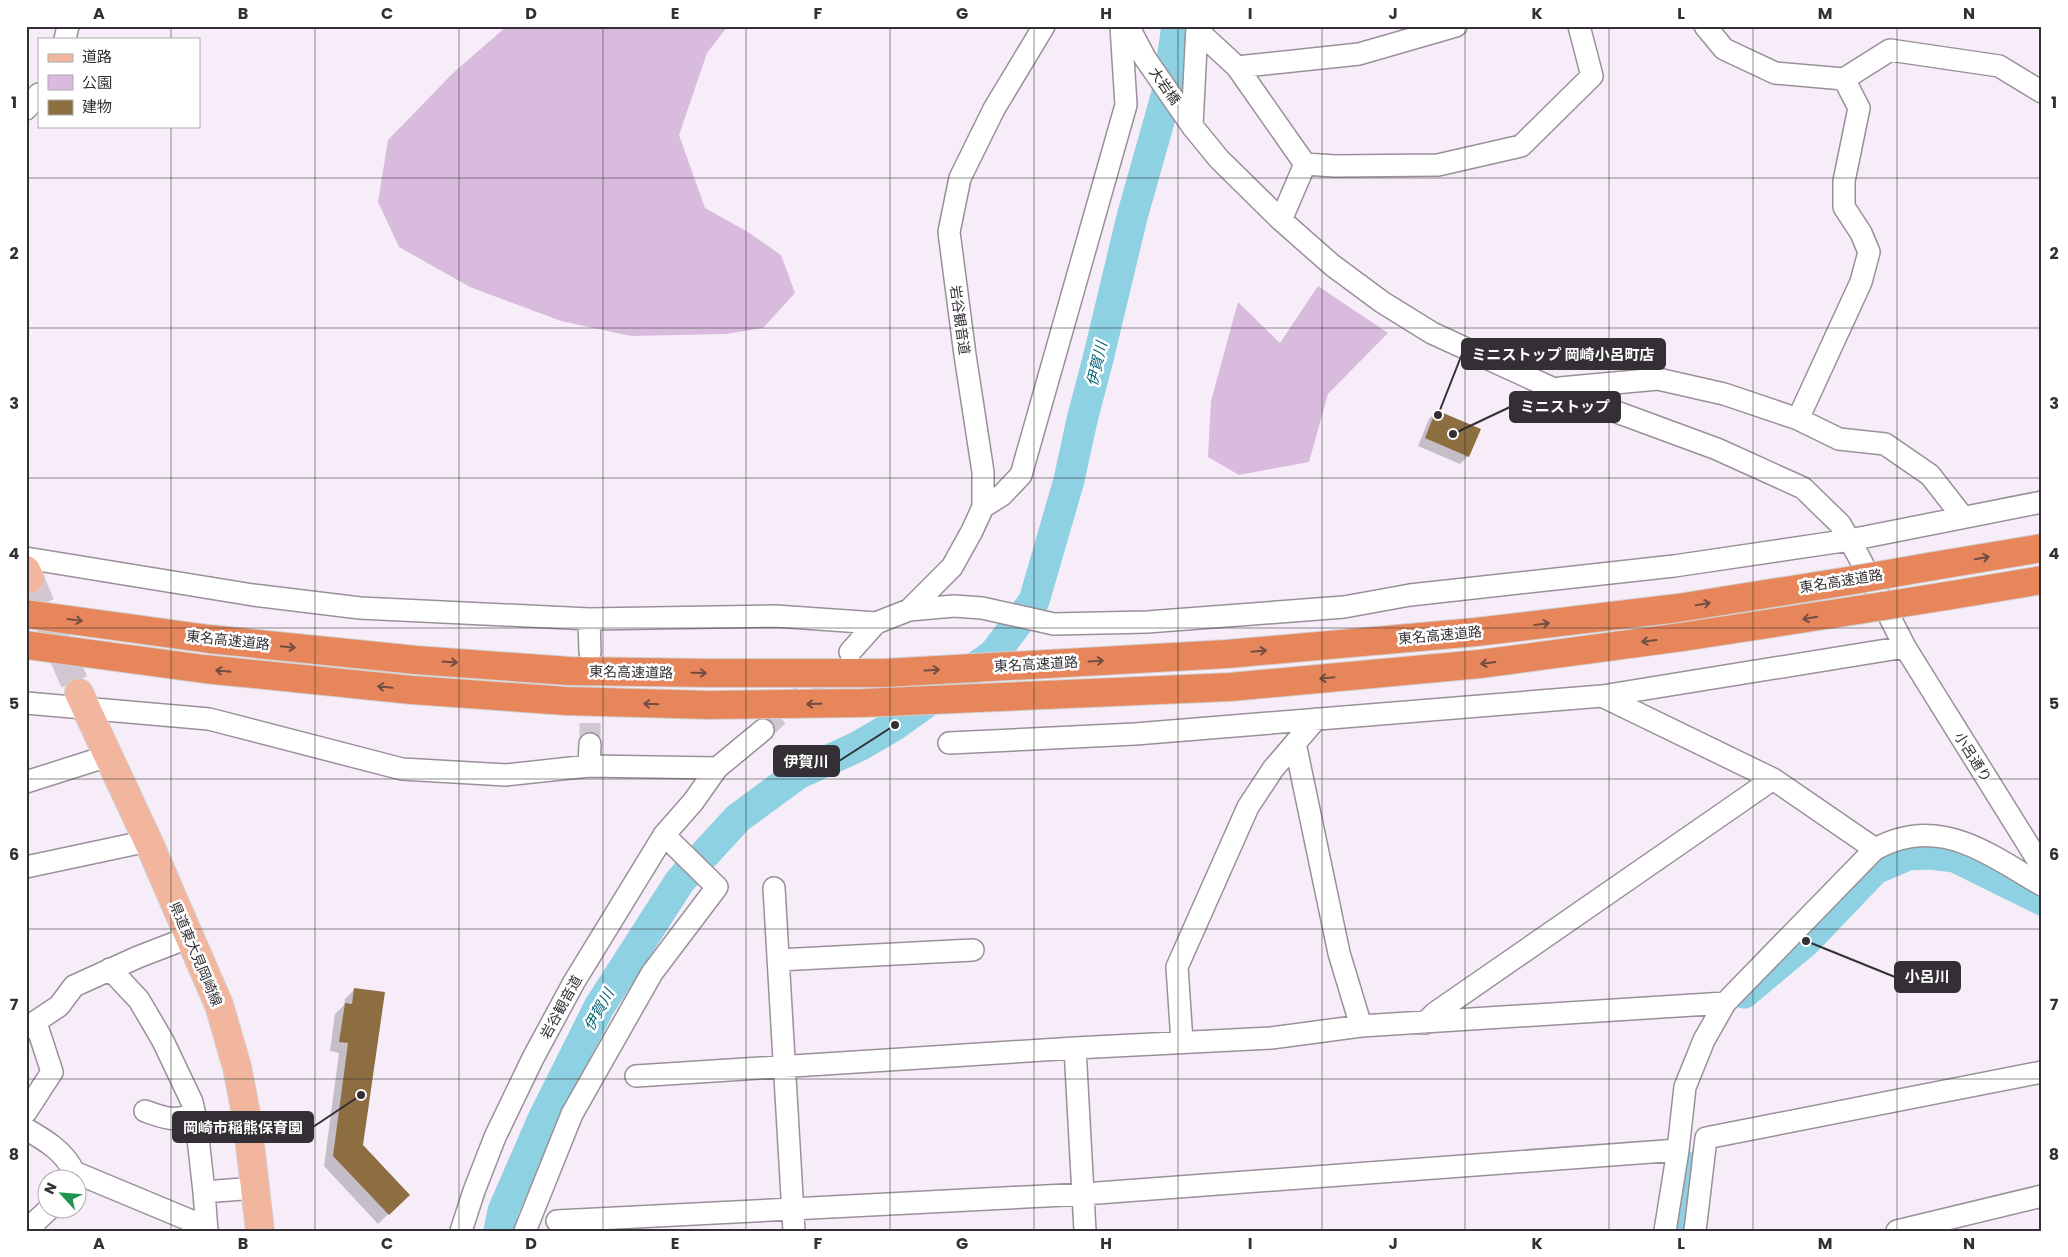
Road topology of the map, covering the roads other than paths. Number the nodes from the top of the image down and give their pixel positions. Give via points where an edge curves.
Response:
1 (1044, 26) edge
2 (1121, 26) edge
3 (1128, 26) edge
4 (1456, 26) edge
5 (1579, 26) edge
6 (1704, 26) edge
7 (1197, 28) edge
8 (1236, 67) junction
9 (1844, 79) junction
10 (2042, 92) edge
11 (38, 95) edge
12 (26, 109) edge
13 (1188, 120) junction
14 (1304, 164) junction
15 (1281, 220) junction
16 (1554, 389) junction
17 (1798, 419) junction
18 (2042, 502) edge
19 (983, 506) junction
20 (1962, 516) junction
21 (1850, 540) junction
22 (2042, 548) edge
23 (28, 569) edge
24 (2042, 580) edge
25 (909, 610) junction
26 (26, 614) edge
27 (589, 619) junction
28 (876, 623) junction
29 (26, 645) edge
30 (1904, 647) junction
31 (590, 652) tunnel mouth
32 (850, 652) tunnel mouth
33 (1602, 696) junction
34 (81, 700) junction
35 (26, 703) edge
36 (1316, 719) junction
37 (763, 730) tunnel mouth
38 (949, 743) dead end
39 (1295, 743) junction
40 (590, 744) tunnel mouth
41 (108, 756) junction
42 (589, 766) junction
43 (717, 768) junction
44 (1773, 779) junction
45 (26, 782) edge
46 (664, 835) junction
47 (148, 841) junction
48 (1875, 849) junction
49 (2042, 866) edge
50 (26, 867) edge
51 (2042, 885) edge
52 (774, 888) dead end
53 (190, 937) junction
54 (973, 950) dead end
55 (778, 960) junction
56 (110, 969) junction
57 (1725, 1003) junction
58 (1425, 1023) junction
59 (31, 1026) edge
60 (1361, 1026) junction
61 (1182, 1042) junction
62 (1075, 1048) junction
63 (784, 1066) junction
64 (2042, 1072) edge
65 (636, 1076) dead end
66 (145, 1111) dead end
67 (26, 1112) edge
68 (194, 1115) junction
69 (26, 1129) edge
70 (1678, 1150) junction
71 (71, 1170) edge
72 (88, 1182) edge
73 (255, 1188) junction
74 (204, 1192) junction
75 (1084, 1194) junction
76 (2042, 1196) edge
77 (793, 1209) junction
78 (38, 1219) edge
79 (557, 1221) dead end
80 (206, 1229) edge
81 (266, 1230) edge
82 (34, 1231) edge
83 (461, 1231) edge
84 (525, 1231) edge
85 (794, 1231) edge
86 (1085, 1231) edge
87 (1665, 1231) edge
88 (1695, 1231) edge
89 (1897, 1231) edge

1 - 19 street, 岩谷観音道 via 994,109 960,178 949,232 983,472
2 - 19 street via 1126,105 1022,474 1002,495
3 - 13 street, 大岩橋 via 1145,58
4 - 8 street via 1359,54
5 - 14 street via 1592,76 1521,146 1438,165
6 - 9 street via 1724,49 1775,72
7 - 8 street
7 - 13 street
8 - 14 street
9 - 10 street via 1890,50 1999,66
9 - 17 street via 1859,108 1844,182 1844,207 1861,233 1869,252 1868,263
11 - 12 street
13 - 15 street, 大岩橋 via 1219,159
14 - 15 street
15 - 16 street, 大岩橋 via 1332,265 1432,334
16 - 17 street via 1658,380 1724,394
16 - 21 street, 小呂通り via 1716,449 1803,488 1840,524
17 - 20 street via 1839,439 1885,444 1930,475
18 - 20 street
19 - 25 street, 岩谷観音道 via 952,567
20 - 21 street
21 - 25 street via 1674,566 1410,595 1344,607 1147,622 1054,624 982,608 954,606
21 - 30 street, 小呂通り
26 -> 22 highway, 東名高速道路, bridge via 209,639 416,660 559,670 884,672 1227,654 1476,632 1678,608
23 - 27 street via 360,608
24 -> 29 highway, bridge via 1682,637 1480,664 1230,687 863,703 709,705 566,702 204,669
25 - 28 street
27 - 28 street via 775,616
27 - 31 street
28 - 32 street
30 - 33 street
30 - 49 street, 小呂通り
33 - 36 street
33 - 44 street
34 - 35 street
34 - 41 main road, 県道東大見岡崎線
34 - 42 street via 209,719 402,769 506,775
36 - 38 street via 1135,734
36 - 39 street
37 - 43 street, 岩谷観音道
39 - 60 street via 1339,953
39 - 61 street via 1248,807 1177,967
40 - 42 street
41 - 45 street
41 - 47 main road, 県道東大見岡崎線
42 - 43 street
43 - 46 street, 岩谷観音道
44 - 48 street
44 - 58 street
46 - 83 street, 岩谷観音道 via 574,982 533,1058 495,1137
46 - 84 street via 717,887 652,973 572,1114
47 - 50 street
47 - 53 main road, 県道東大見岡崎線
48 - 51 street via 1900,838 1937,835 1965,842
48 - 57 street
52 - 55 street
53 - 56 street
53 - 73 main road, 県道東大見岡崎線 via 218,1005 237,1067
54 - 55 street
55 - 63 street
56 - 59 street via 74,986 59,1006
56 - 68 street via 140,1000 182,1080
57 - 58 street
57 - 70 street via 1704,1040 1685,1087
58 - 60 street
59 - 67 street via 52,1072
60 - 61 street via 1271,1038
61 - 62 street
62 - 63 street
62 - 75 street
63 - 65 street
63 - 77 street
64 - 88 street via 1706,1138
66 - 68 street via 177,1120
68 - 74 street
69 - 71 street via 55,1146
70 - 75 street
70 - 87 street
72 - 80 street
73 - 74 street
73 - 81 main road, 県道東大見岡崎線
74 - 80 street
75 - 77 street
75 - 86 street
76 - 89 street
77 - 79 street
77 - 85 street
78 - 82 street via 34,1223

